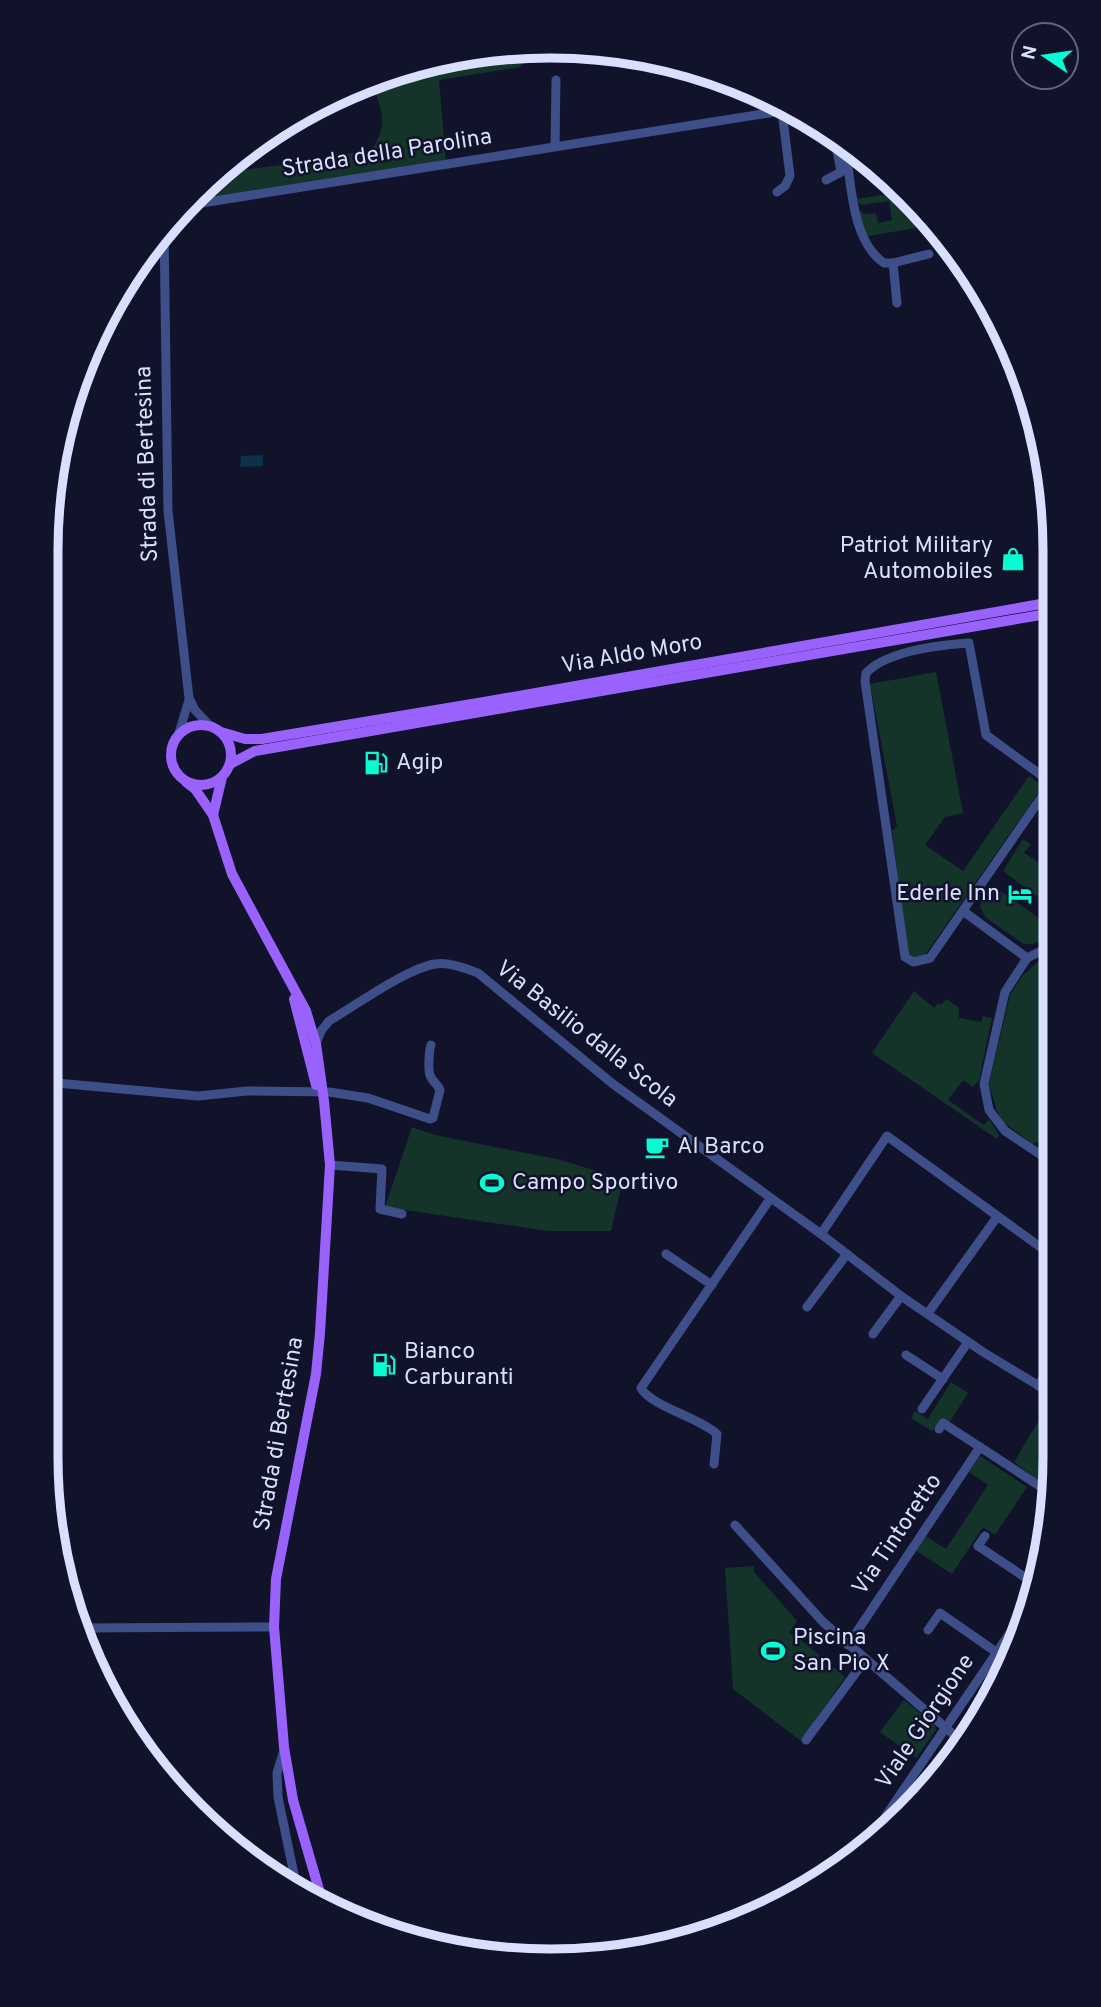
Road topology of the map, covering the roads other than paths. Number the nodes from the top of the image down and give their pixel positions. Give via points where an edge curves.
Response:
1 (555, 80) dead end
2 (774, 112) edge
3 (783, 117) edge
4 (555, 146) junction
5 (837, 150) edge
6 (847, 158) edge
7 (826, 180) dead end
8 (777, 192) dead end
9 (201, 203) edge
10 (164, 246) edge
11 (882, 248) dead end
12 (872, 252) junction
13 (929, 254) dead end
14 (893, 263) junction
15 (897, 303) dead end
16 (1043, 604) edge
17 (1043, 615) edge
18 (189, 698) junction
19 (216, 730) junction
20 (178, 736) junction
21 (230, 764) junction
22 (1043, 776) edge
23 (222, 777) junction
24 (186, 782) junction
25 (1043, 796) edge
26 (214, 815) junction
27 (963, 911) junction
28 (1043, 949) edge
29 (1027, 958) junction
30 (291, 986) junction
31 (298, 1008) junction
32 (308, 1017) junction
33 (329, 1021) junction
34 (316, 1031) junction
35 (431, 1045) dead end
36 (58, 1083) edge
37 (320, 1091) junction
38 (1043, 1156) edge
39 (330, 1164) junction
40 (770, 1199) junction
41 (402, 1214) dead end
42 (998, 1217) junction
43 (821, 1234) junction
44 (1043, 1249) edge
45 (666, 1254) dead end
46 (847, 1254) junction
47 (712, 1285) junction
48 (901, 1296) junction
49 (807, 1307) dead end
50 (928, 1313) junction
51 (873, 1334) dead end
52 (968, 1342) junction
53 (906, 1355) dead end
54 (1043, 1377) edge
55 (943, 1379) junction
56 (1038, 1385) junction
57 (1043, 1388) edge
58 (922, 1409) dead end
59 (939, 1429) dead end
60 (980, 1447) junction
61 (714, 1464) dead end
62 (1042, 1487) edge
63 (735, 1525) dead end
64 (985, 1536) dead end
65 (1027, 1579) edge
66 (89, 1628) edge
67 (274, 1628) junction
68 (928, 1630) dead end
69 (1012, 1630) edge
70 (848, 1645) junction
71 (996, 1653) junction
72 (866, 1659) junction
73 (946, 1728) junction
74 (955, 1736) edge
75 (806, 1740) dead end
76 (284, 1747) junction
77 (884, 1819) edge
78 (295, 1877) edge
79 (319, 1891) edge

1 - 4 street
2 - 4 street, Strada della Parolina
3 - 8 street via 790,176
4 - 9 street, Strada della Parolina
5 - 7 street via 841,172
6 - 12 street via 857,223
10 - 18 street, Strada di Bertesina via 168,511
11 - 12 street
12 - 14 street via 884,263
13 - 14 street
14 - 15 street
16 - 19 main road, Via Aldo Moro via 262,739
17 - 21 main road, Via Aldo Moro via 255,751
18 - 19 street
18 - 20 street, Strada di Bertesina
19 - 20 main road via 197,725
19 - 21 main road via 229,744
20 - 24 main road, Strada di Bertesina via 171,758
21 - 23 main road, Strada di Bertesina
22 - 27 street via 986,735 969,643 890,658 866,673 905,957 912,962 930,958
23 - 24 main road via 205,786
23 - 26 main road, Strada di Bertesina
24 - 26 main road, Strada di Bertesina
25 - 27 street
26 - 30 main road, Strada di Bertesina via 232,874
27 - 29 street
28 - 29 street
29 - 38 street via 1005,992 984,1084 989,1110 1005,1131
30 - 31 main road, Strada di Bertesina
30 - 32 main road, Strada di Bertesina
31 - 34 street via 307,1029
31 - 37 main road, Strada di Bertesina
32 - 33 street via 319,1023
32 - 34 main road, Strada di Bertesina
33 - 34 street, Via Basilio dalla Scola
33 - 40 street, Via Basilio dalla Scola via 419,969 437,964 468,969 613,1084
34 - 37 main road, Strada di Bertesina
35 - 37 street via 430,1075 440,1090 433,1118 368,1098
36 - 37 street via 198,1096
37 - 39 main road, Strada di Bertesina
39 - 41 street via 382,1169 380,1209
39 - 67 main road, Strada di Bertesina via 316,1374 276,1579
40 - 43 street, Via Basilio dalla Scola
40 - 47 street
42 - 43 street via 887,1136
42 - 44 street
42 - 50 street
43 - 46 street, Via Basilio dalla Scola
45 - 47 street
46 - 48 street, Via Basilio dalla Scola
46 - 49 street
47 - 61 street via 640,1388 717,1434
48 - 50 street, Via Basilio dalla Scola
48 - 51 street
50 - 52 street, Via Basilio dalla Scola
52 - 55 street
52 - 56 street, Via Basilio dalla Scola
53 - 55 street
54 - 56 street
55 - 58 street
56 - 57 street, Via Basilio dalla Scola
59 - 60 street via 943,1423
60 - 62 street
60 - 70 street, Via Tintoretto
63 - 70 street
64 - 65 street via 978,1546
66 - 67 street
67 - 76 main road, Strada di Bertesina
68 - 71 street, Viale Giorgione via 940,1613
69 - 71 street, Viale Giorgione
70 - 72 street
71 - 73 street, Viale Giorgione
72 - 73 street
72 - 75 street
73 - 74 street
73 - 77 street, Viale Giorgione
76 - 78 street, Strada di Bertesina via 277,1773 278,1797
76 - 79 main road, Strada di Bertesina via 293,1800

